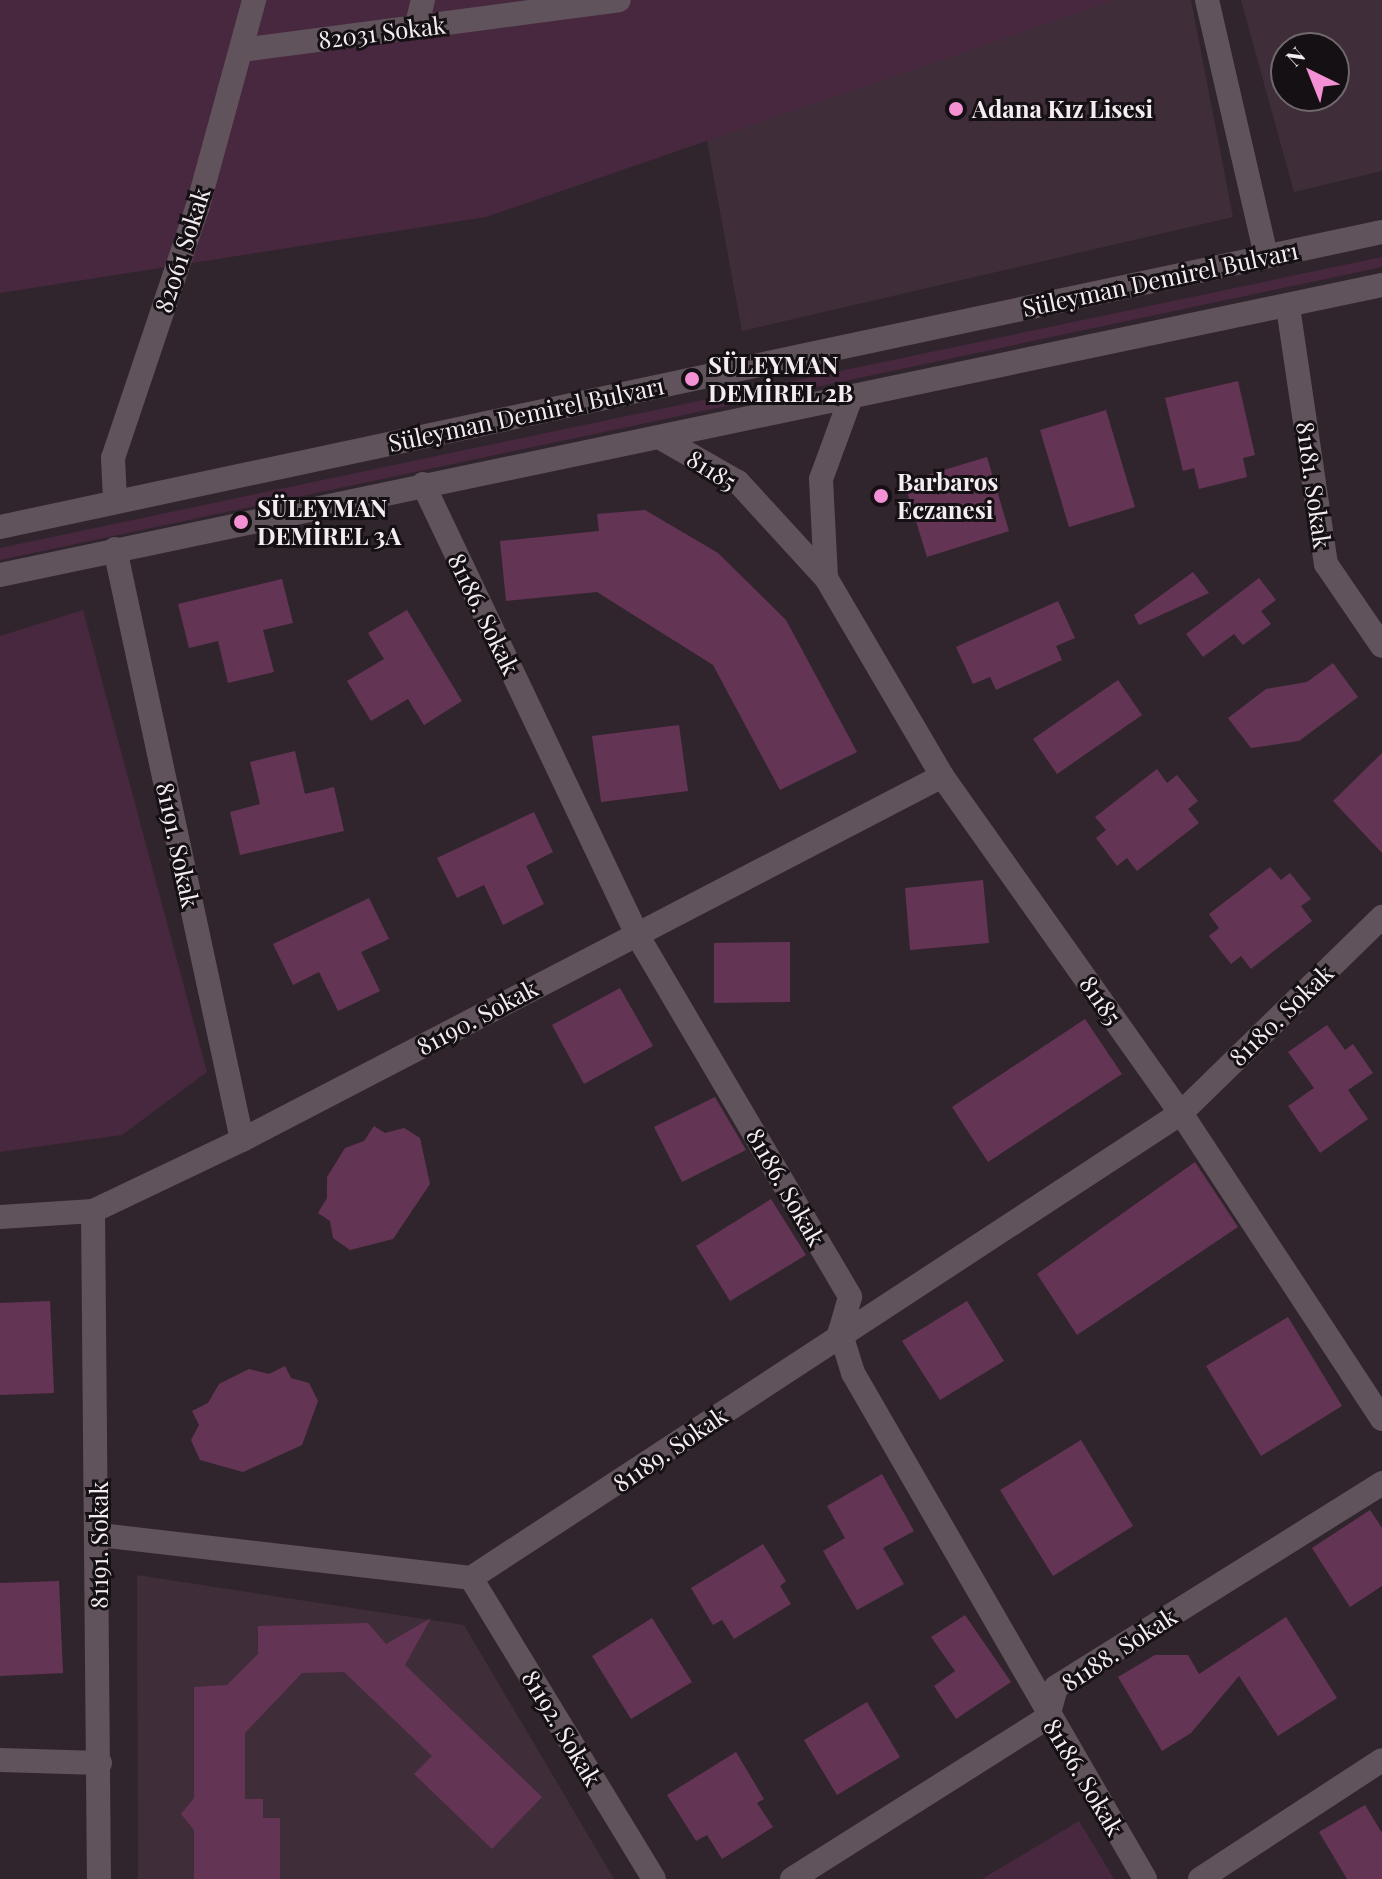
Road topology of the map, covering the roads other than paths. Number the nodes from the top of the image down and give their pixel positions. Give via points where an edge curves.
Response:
1 (254, 0) edge
2 (423, 0) edge
3 (619, 0) edge
4 (1207, 0) edge
5 (568, 5) edge
6 (416, 28) junction
7 (241, 50) junction
8 (1382, 232) edge
9 (1266, 255) junction
10 (1382, 285) edge
11 (1288, 307) junction
12 (851, 397) junction
13 (659, 437) junction
14 (423, 484) junction
15 (115, 499) junction
16 (0, 527) edge
17 (115, 549) junction
18 (0, 575) edge
19 (826, 578) junction
20 (1382, 646) edge
21 (942, 776) junction
22 (1382, 917) edge
23 (636, 933) junction
24 (1181, 1113) junction
25 (242, 1140) junction
26 (93, 1211) junction
27 (0, 1217) edge
28 (840, 1331) junction
29 (1382, 1419) edge
30 (1382, 1483) edge
31 (100, 1535) junction
32 (471, 1578) junction
33 (1048, 1717) junction
34 (0, 1760) edge
35 (1382, 1760) edge
36 (100, 1763) junction
37 (99, 1879) edge
38 (654, 1879) edge
39 (792, 1879) edge
40 (1145, 1879) edge
41 (1200, 1879) edge

1 - 7 street, 82061 Sokak
2 - 6 street
3 - 5 street, 82031 Sokak
4 - 9 street
5 - 6 street, 82031 Sokak
6 - 7 street, 82031 Sokak
7 - 15 street, 82061 Sokak via 197,209 113,458
8 - 9 street, Süleyman Demirel Bulvarı
9 - 15 street, Süleyman Demirel Bulvarı
10 - 11 street, Süleyman Demirel Bulvarı
11 - 12 street, Süleyman Demirel Bulvarı
11 - 20 street, 81181. Sokak via 1326,564
12 - 13 street, Süleyman Demirel Bulvarı
12 - 19 street, 81185 via 821,479
13 - 14 street, Süleyman Demirel Bulvarı
13 - 19 street, 81185 via 738,482
14 - 17 street, Süleyman Demirel Bulvarı
14 - 23 street, 81186. Sokak
15 - 16 street, Süleyman Demirel Bulvarı
17 - 18 street, Süleyman Demirel Bulvarı
17 - 25 street, 81191. Sokak
19 - 21 street, 81185
21 - 23 street, 81190. Sokak
21 - 24 street, 81185
22 - 24 street, 81180. Sokak
23 - 25 street, 81190. Sokak
23 - 28 street, 81186. Sokak via 850,1297
24 - 28 street, 81189. Sokak
24 - 29 street, 81185
25 - 26 street, 81190. Sokak
26 - 27 street, 81190. Sokak
26 - 31 street, 81191. Sokak
28 - 32 street, 81189. Sokak
28 - 33 street, 81186. Sokak via 853,1373
30 - 33 street, 81188. Sokak via 1056,1687
31 - 32 street
31 - 36 street, 81191. Sokak
32 - 38 street, 81192. Sokak
33 - 39 street, 81188. Sokak
33 - 40 street, 81186. Sokak
34 - 36 street
35 - 41 street
36 - 37 street, 81191. Sokak

